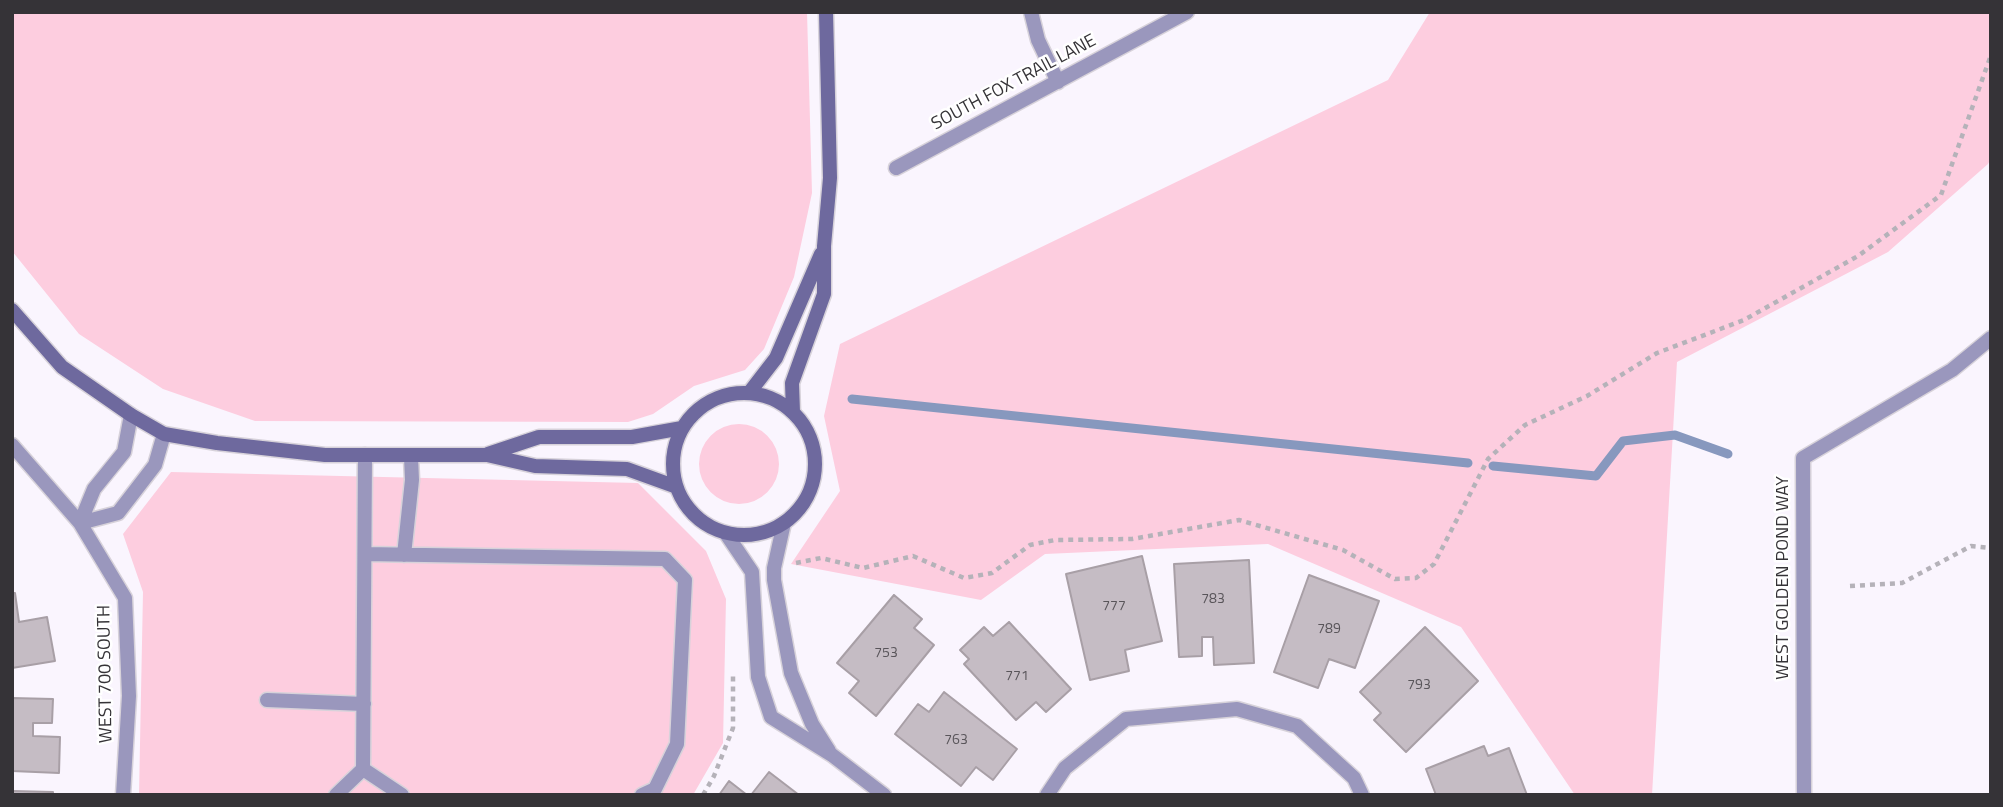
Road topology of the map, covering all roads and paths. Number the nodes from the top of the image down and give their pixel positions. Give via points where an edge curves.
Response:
1 (826, 12) edge
2 (1031, 12) edge
3 (1187, 12) edge
4 (1991, 55) edge
5 (1058, 82) junction
6 (896, 168) dead end
7 (824, 246) junction
8 (12, 310) edge
9 (1991, 338) edge
10 (749, 393) junction
11 (793, 412) junction
12 (131, 415) junction
13 (682, 428) junction
14 (164, 434) junction
15 (12, 445) edge
16 (487, 455) junction
17 (365, 456) junction
18 (411, 457) junction
19 (674, 486) junction
20 (80, 523) junction
21 (784, 523) junction
22 (727, 535) junction
23 (1991, 548) edge
24 (365, 554) junction
25 (404, 555) junction
26 (774, 568) junction
27 (1850, 586) dead end
28 (733, 664) dead end
29 (267, 700) dead end
30 (364, 704) junction
31 (832, 755) junction
32 (363, 769) junction
33 (123, 795) edge
34 (337, 795) edge
35 (402, 795) edge
36 (642, 795) edge
37 (703, 795) edge
38 (884, 795) edge
39 (1047, 795) edge
40 (1362, 795) edge
41 (1804, 795) edge

1 - 7 street via 830,177
2 - 5 street via 1038,40
3 - 5 street, SOUTH FOX TRAIL LANE
4 - 26 path via 1941,195 1858,256 1744,320 1657,353 1587,396 1525,425 1488,459 1434,564 1416,578 1395,579 1343,550 1239,520 1132,539 1055,540 1030,545 992,573 964,578 913,556 863,568 821,558
5 - 6 street, SOUTH FOX TRAIL LANE
7 - 10 street via 776,358
7 - 11 street via 824,294 792,383
8 - 12 street via 62,367
9 - 41 street, WEST GOLDEN POND WAY via 1952,370 1803,458
10 - 11 street via 777,401
10 - 13 street via 720,396 698,409
11 - 21 street via 808,432 815,475 807,499
12 - 14 street
12 - 20 street via 124,452 94,489
13 - 16 street via 632,437 539,437
13 - 19 street via 671,461
14 - 17 street
14 - 20 street via 155,465 118,513
15 - 20 street, WEST 700 SOUTH
16 - 18 street
16 - 19 street via 535,466 627,469
17 - 18 street
17 - 24 street
18 - 25 street
19 - 22 street via 686,508 704,525
20 - 33 street, WEST 700 SOUTH via 125,598 129,696
21 - 22 street via 770,532
21 - 26 street
22 - 31 street via 752,572 758,677 771,717
23 - 27 path via 1971,546 1902,583
24 - 25 street
24 - 30 street
25 - 36 street via 665,559 685,580 677,744 656,789
26 - 31 street via 790,673 812,724
28 - 37 path via 733,728
29 - 30 street
30 - 32 street
31 - 38 street
32 - 34 street
32 - 35 street
39 - 40 street via 1065,768 1126,719 1237,709 1297,726 1354,778

